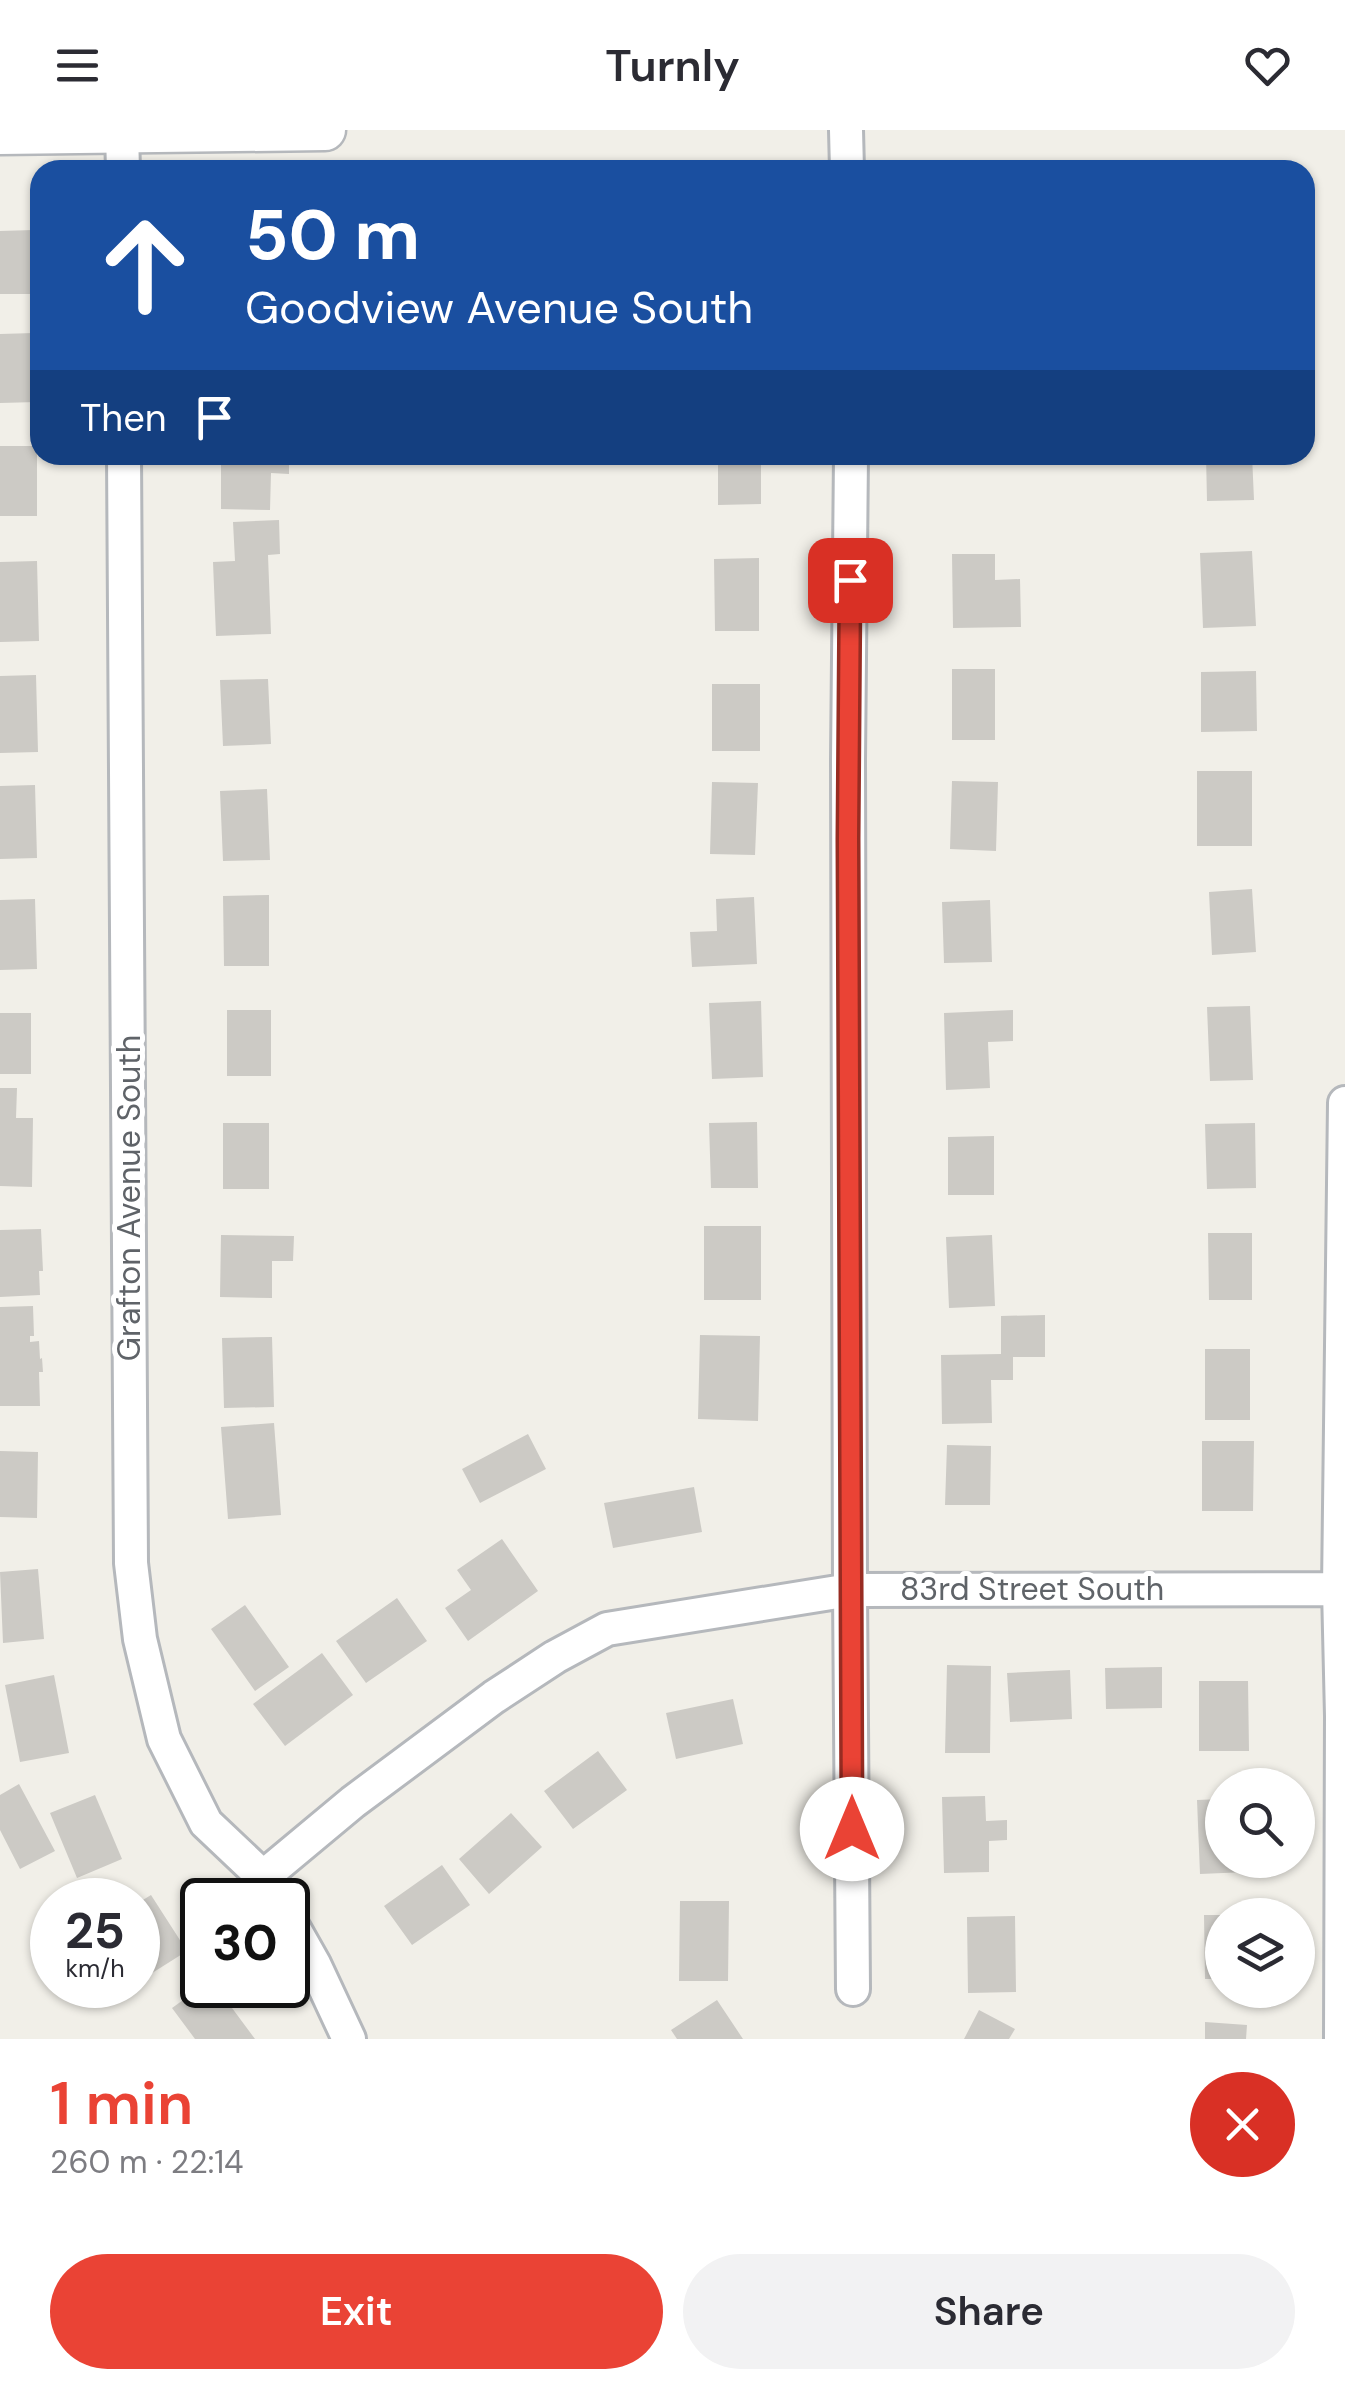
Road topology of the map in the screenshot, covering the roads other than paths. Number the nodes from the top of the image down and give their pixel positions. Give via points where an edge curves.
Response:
1 (325, 130) edge
2 (846, 130) edge
3 (0, 134) edge
4 (123, 152) edge
5 (846, 160) edge
6 (124, 465) edge
7 (851, 465) edge
8 (1345, 1103) edge
9 (1342, 1589) edge
10 (850, 1590) junction
11 (259, 1878) edge
12 (280, 1878) edge
13 (310, 1957) edge
14 (854, 1989) dead end
15 (349, 2039) edge
16 (1341, 2039) edge

1 - 4 street
2 - 5 street
3 - 4 street
6 - 11 street, Grafton Avenue South via 131,1563 140,1640 164,1739 206,1823
7 - 10 street
8 - 9 street
9 - 10 street, 83rd Street South
9 - 16 street
10 - 12 street, 83rd Street South via 607,1629 494,1697 353,1802
10 - 14 street
13 - 15 street

